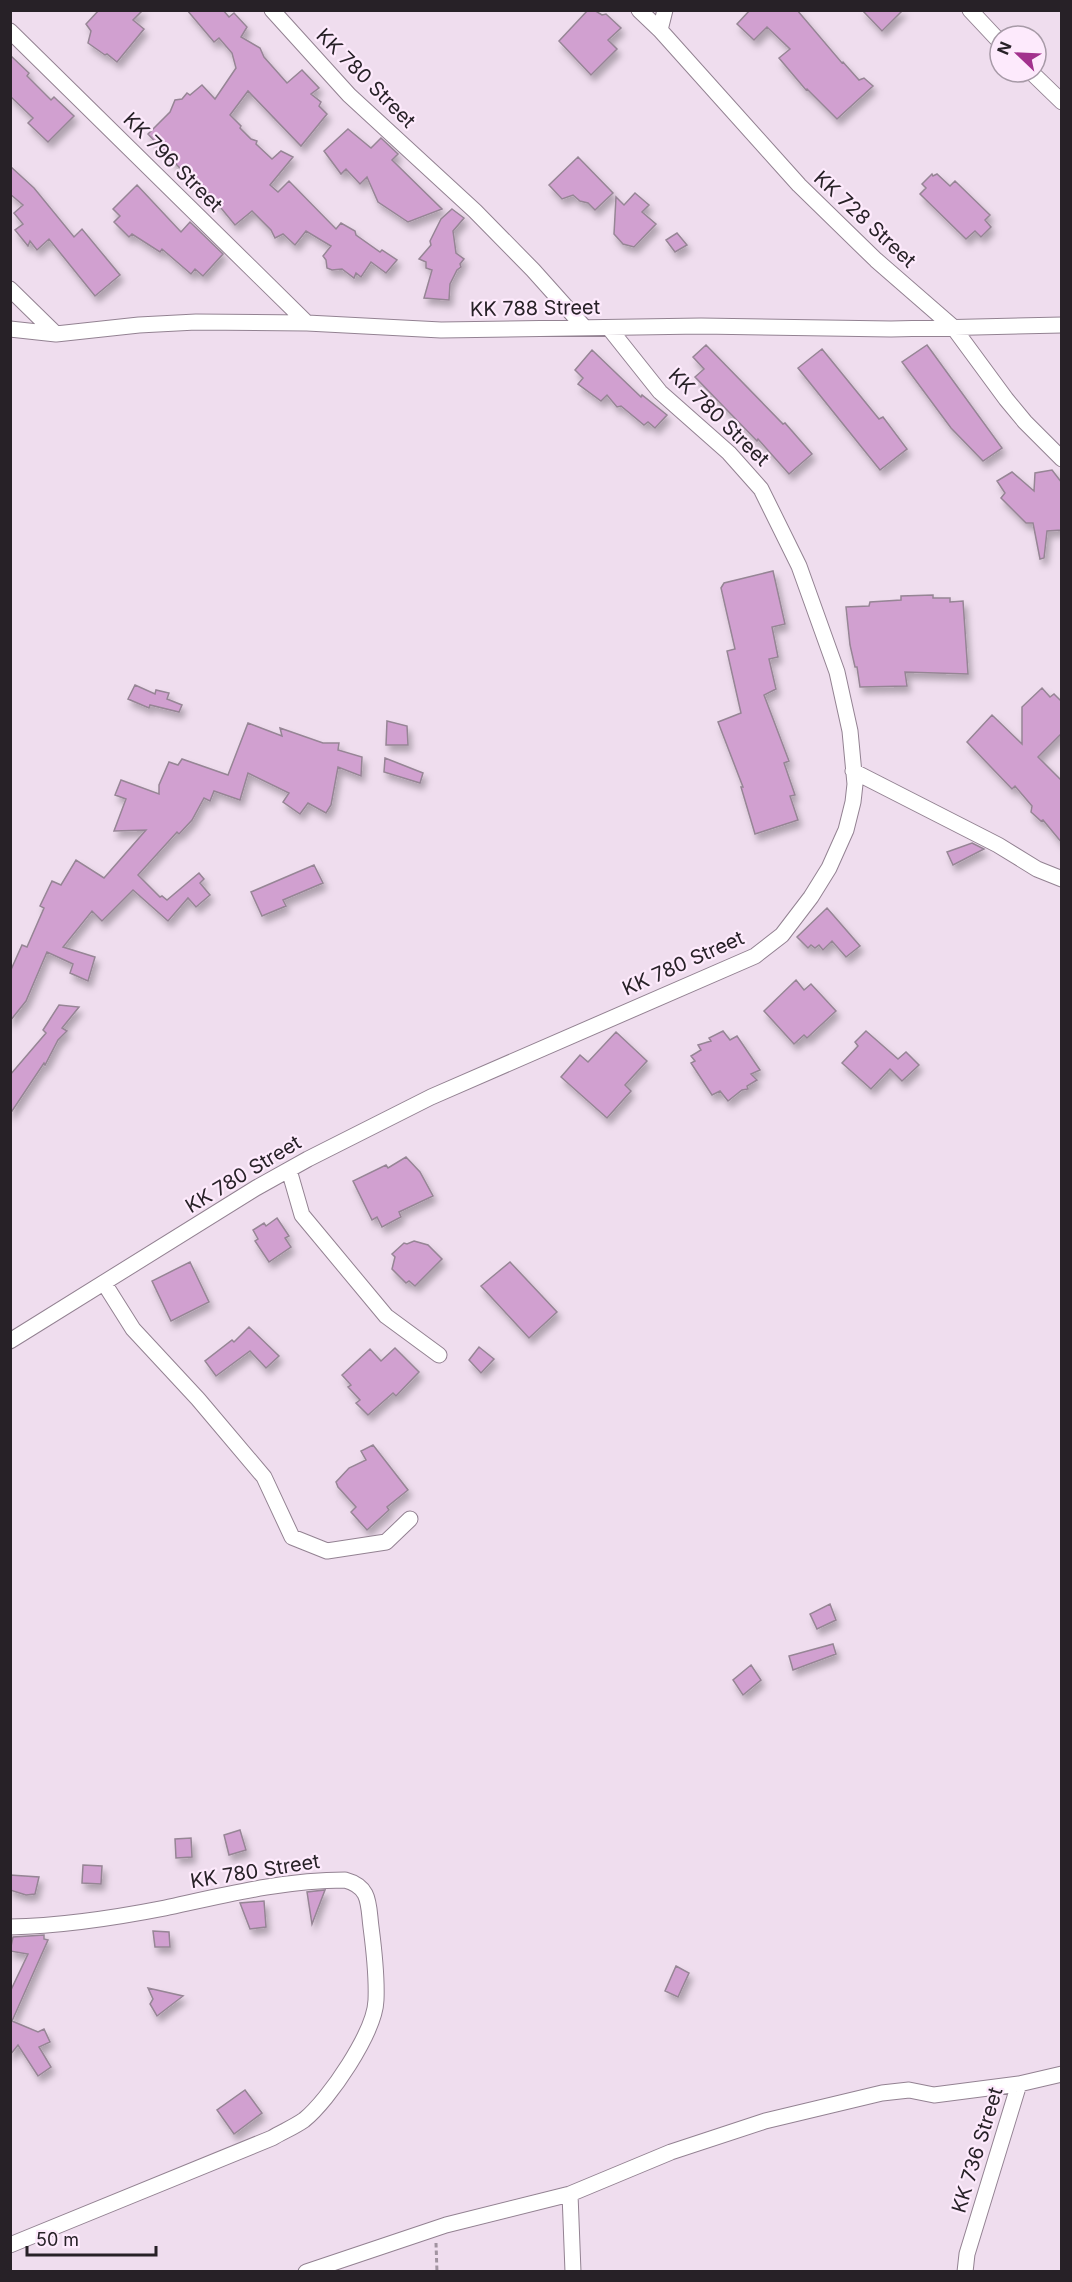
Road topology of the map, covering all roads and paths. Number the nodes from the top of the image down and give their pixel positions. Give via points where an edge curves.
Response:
1 (272, 10) edge
2 (639, 10) edge
3 (665, 10) edge
4 (970, 10) edge
5 (988, 29) edge
6 (660, 30) junction
7 (10, 31) edge
8 (1043, 84) edge
9 (1062, 102) edge
10 (10, 289) edge
11 (307, 323) junction
12 (1062, 325) edge
13 (584, 327) junction
14 (953, 327) junction
15 (609, 328) junction
16 (10, 329) edge
17 (56, 334) junction
18 (1062, 459) edge
19 (853, 771) junction
20 (1062, 879) edge
21 (289, 1170) junction
22 (104, 1283) junction
23 (10, 1341) edge
24 (440, 1355) dead end
25 (410, 1519) dead end
26 (10, 1926) edge
27 (1062, 2074) edge
28 (1020, 2084) junction
29 (570, 2194) junction
30 (436, 2228) junction
31 (10, 2245) edge
32 (306, 2271) edge
33 (436, 2271) edge
34 (573, 2271) edge
35 (965, 2271) edge

1 - 13 street, KK 780 Street via 349,95 475,211
2 - 6 street, KK 728 Street
3 - 6 street
4 - 5 street
6 - 14 street, KK 728 Street via 799,185
7 - 11 street, KK 796 Street
8 - 9 street
10 - 17 street
11 - 13 street, KK 788 Street via 441,330
11 - 17 street, KK 788 Street via 165,323
12 - 14 street, KK 788 Street
13 - 15 street, KK 788 Street
14 - 15 street, KK 788 Street
14 - 18 street, KK 728 Street via 1013,407
15 - 19 street, KK 780 Street via 660,392 729,453 761,489 799,566 834,661 850,731
16 - 17 street, KK 788 Street
19 - 20 street
19 - 21 street, KK 780 Street via 853,802 829,868 782,935 755,956 431,1097
21 - 22 street, KK 780 Street
21 - 24 street via 302,1215 386,1316
22 - 23 street, KK 780 Street
22 - 25 street via 133,1329 264,1477 292,1537 327,1551 386,1542
26 - 31 street, KK 780 Street via 56,1926 263,1887 345,1880 358,1884 366,1895 376,2002 363,2039 344,2073 304,2120 272,2138
27 - 28 street, KK 736 Street
28 - 29 street via 934,2095 909,2090 882,2093 765,2121 671,2152
28 - 35 street, KK 736 Street
29 - 30 street
29 - 34 street
30 - 32 street
30 - 33 path

